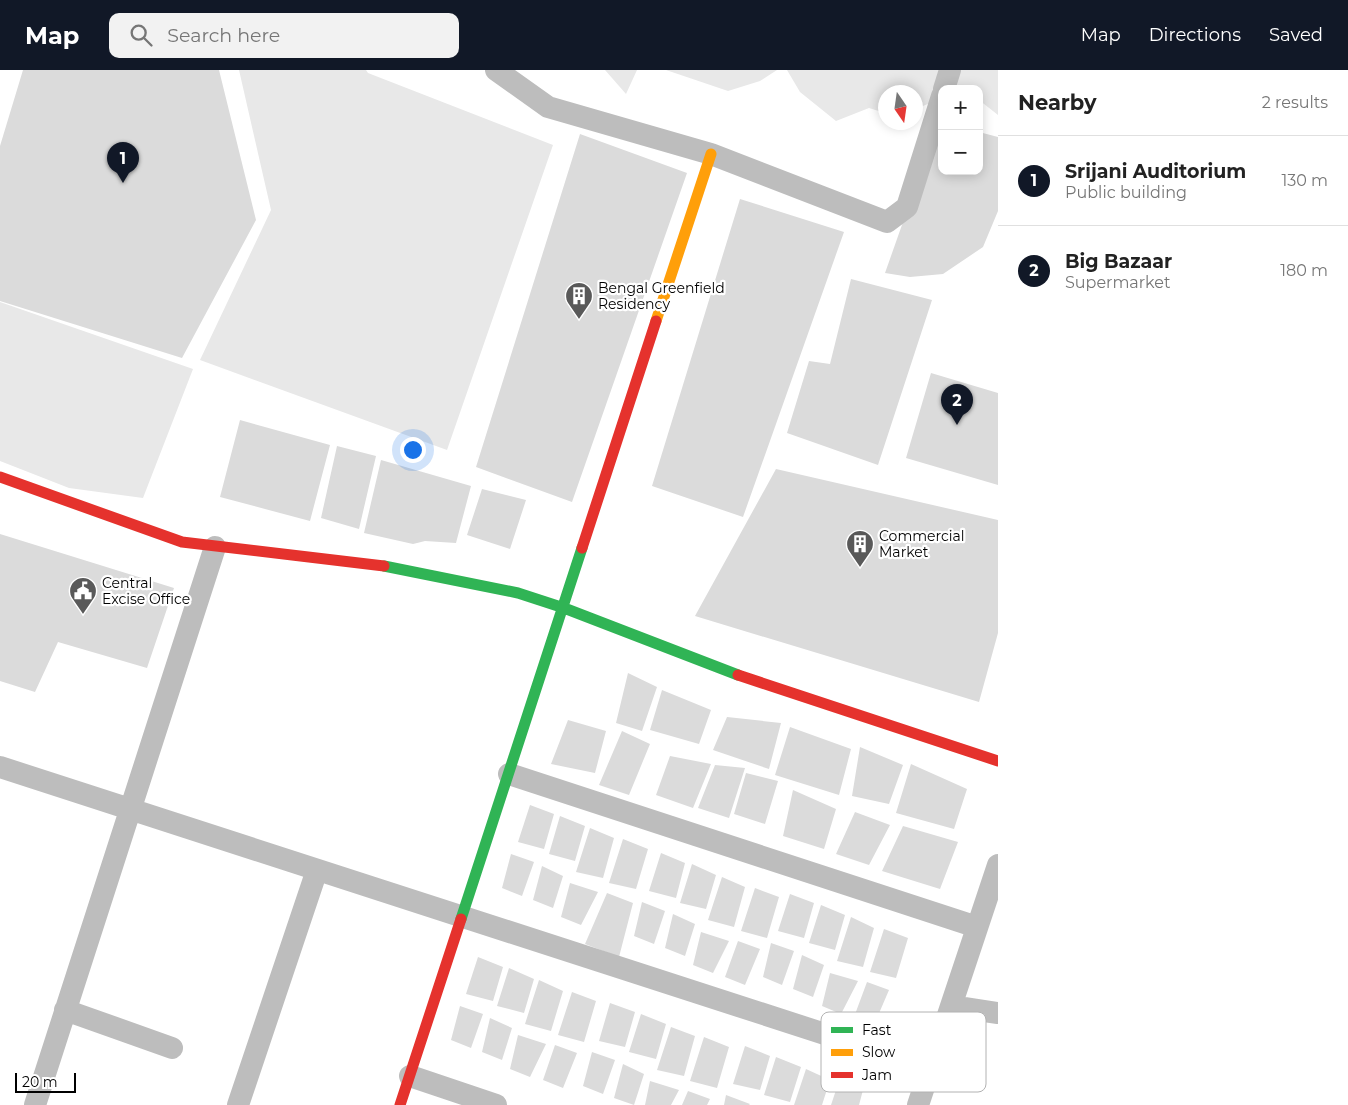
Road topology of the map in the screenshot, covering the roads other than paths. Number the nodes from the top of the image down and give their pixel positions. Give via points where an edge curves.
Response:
1 (496, 70) edge
2 (950, 70) edge
3 (945, 85) edge
4 (938, 109) edge
5 (711, 154) junction
6 (0, 476) edge
7 (216, 546) junction
8 (564, 608) junction
9 (998, 761) edge
10 (0, 767) edge
11 (509, 774) junction
12 (131, 809) junction
13 (998, 866) edge
14 (317, 870) junction
15 (462, 916) junction
16 (977, 927) junction
17 (951, 1006) junction
18 (65, 1010) junction
19 (949, 1012) edge
20 (998, 1013) edge
21 (821, 1033) edge
22 (172, 1048) dead end
23 (410, 1076) junction
24 (922, 1092) edge
25 (34, 1105) edge
26 (238, 1105) edge
27 (400, 1105) edge
28 (496, 1105) edge
29 (918, 1105) edge

1 - 5 street via 548,107
2 - 3 street
4 - 5 street via 907,207 887,222
5 - 8 street
6 - 7 street via 182,542
7 - 8 street via 393,567 518,593
7 - 12 street
8 - 9 street via 719,668
8 - 11 street
10 - 12 street
11 - 15 street
11 - 16 street
12 - 14 street
12 - 18 street
13 - 16 street
14 - 15 street
14 - 26 street
15 - 21 street
15 - 23 street
16 - 17 street
17 - 19 street
17 - 20 street
18 - 22 street
18 - 25 street
23 - 27 street
23 - 28 street
24 - 29 street

